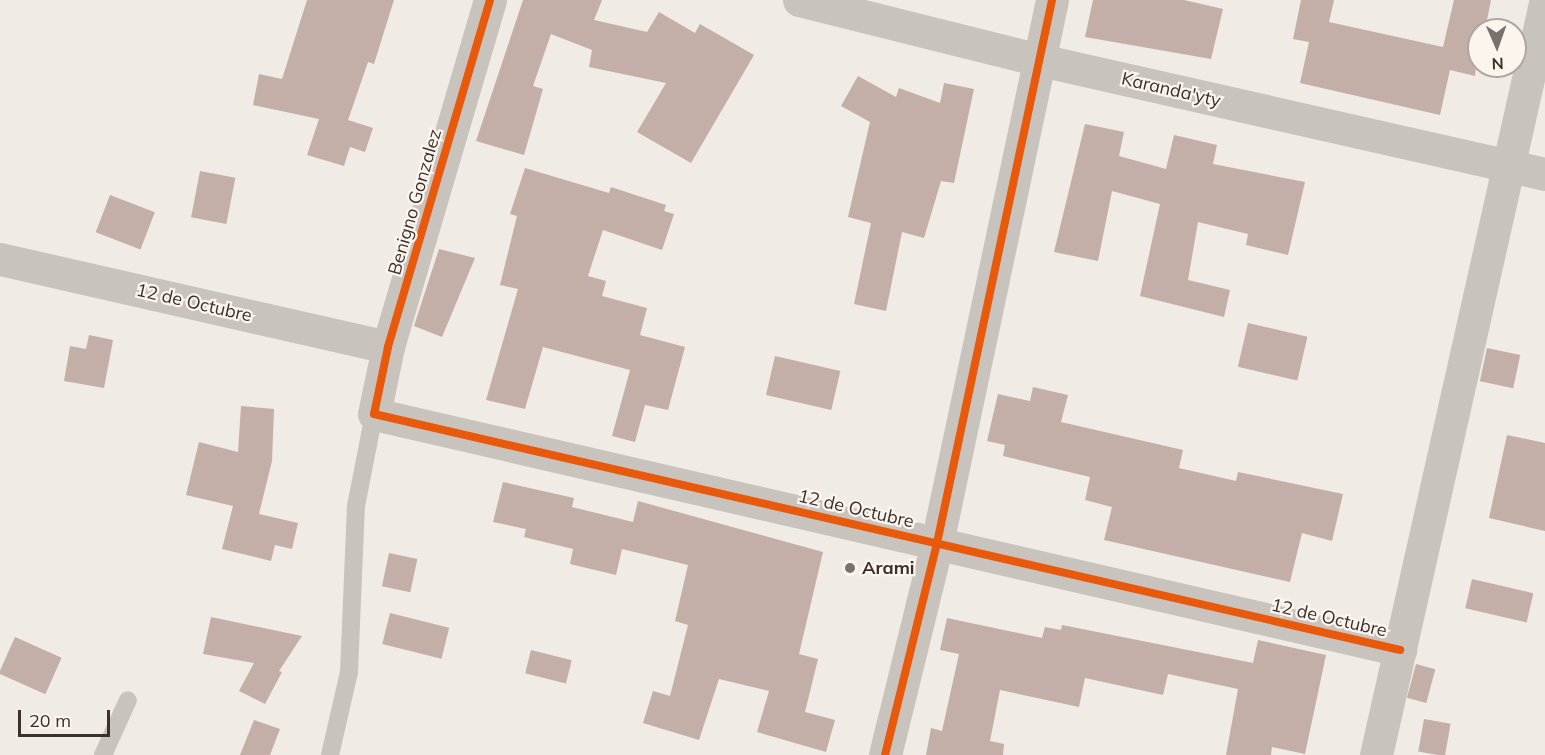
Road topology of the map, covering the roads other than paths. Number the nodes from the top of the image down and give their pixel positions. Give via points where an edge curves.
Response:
1 (490, 0) edge
2 (799, 0) edge
3 (1052, 0) edge
4 (1545, 3) edge
5 (1040, 60) junction
6 (1509, 166) junction
7 (1545, 174) edge
8 (0, 259) edge
9 (388, 347) junction
10 (374, 414) junction
11 (937, 543) junction
12 (1400, 650) junction
13 (128, 700) dead end
14 (104, 755) edge
15 (330, 755) edge
16 (885, 755) edge
17 (1376, 755) edge

1 - 9 street, Benigno Gonzalez
2 - 5 street, Karanda'yty
3 - 5 street
4 - 6 street
5 - 6 street, Karanda'yty
5 - 11 street
6 - 7 street, Karanda'yty
6 - 12 street
8 - 9 street, 12 de Octubre
9 - 10 street, Benigno Gonzalez
10 - 11 street, 12 de Octubre
10 - 15 lane via 356,506 349,672
11 - 12 street, 12 de Octubre
11 - 16 street
12 - 17 street
13 - 14 lane

